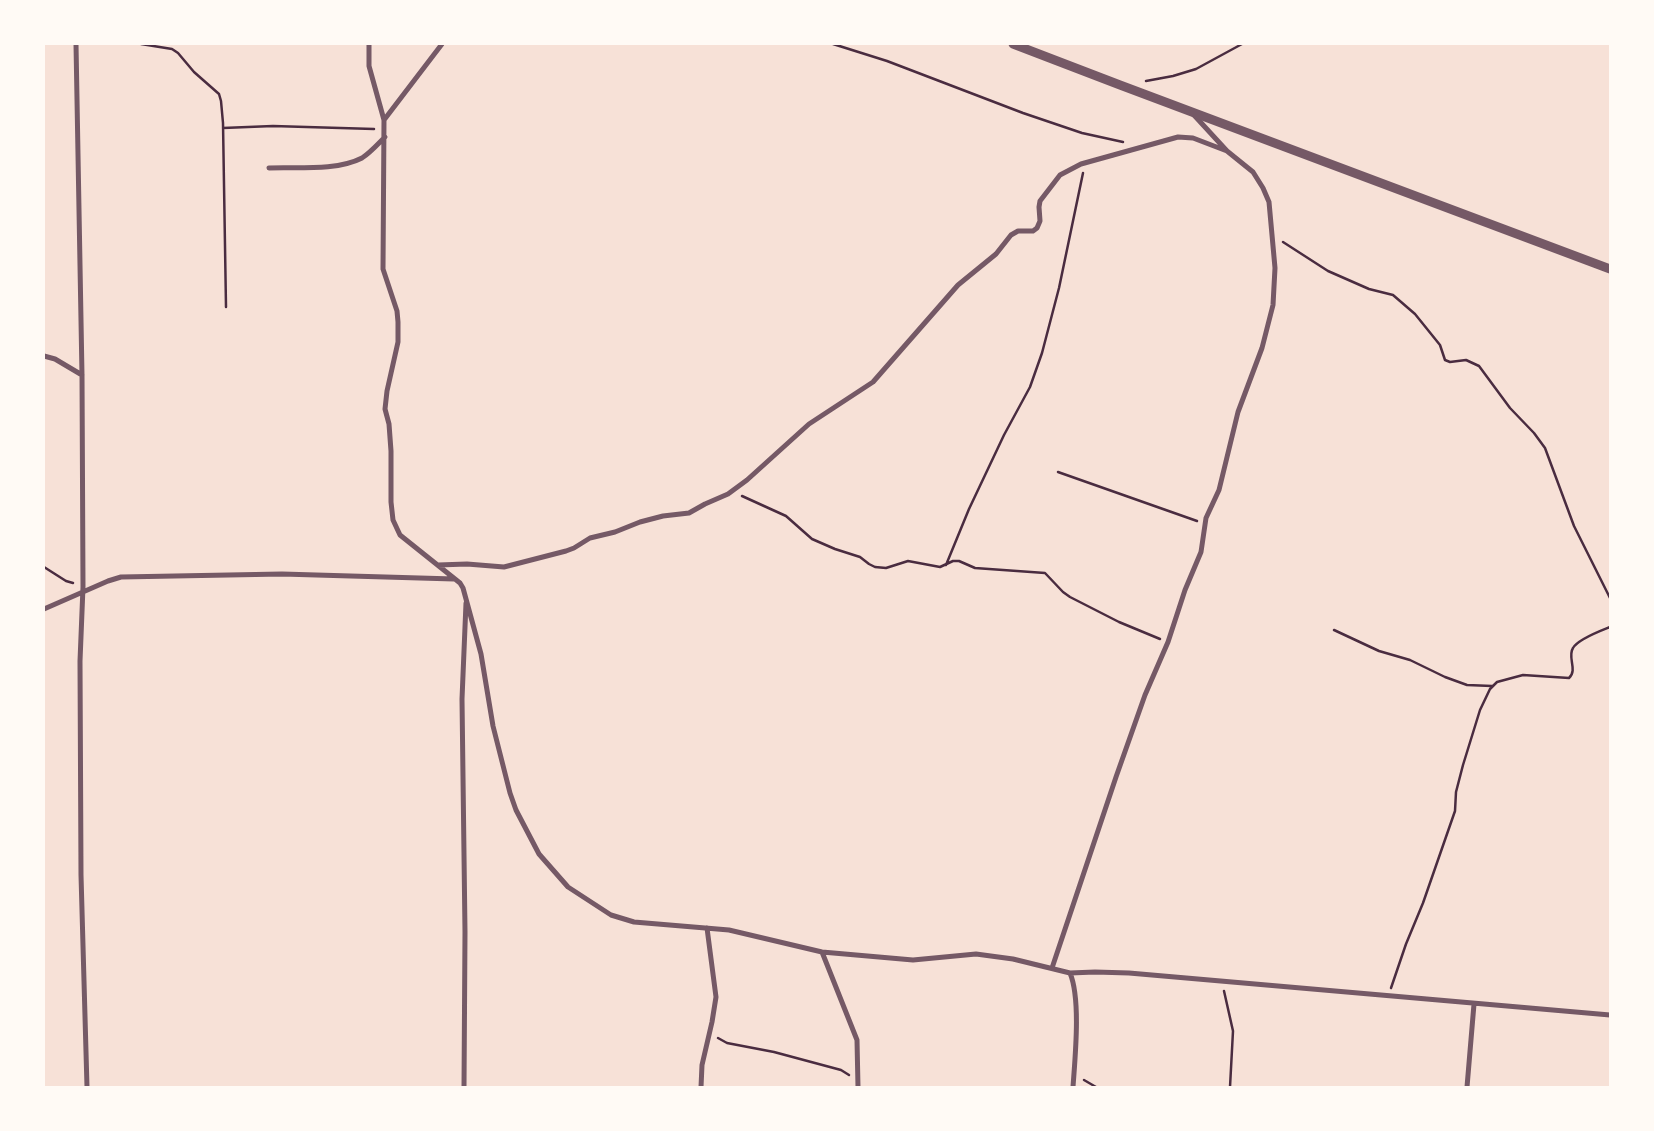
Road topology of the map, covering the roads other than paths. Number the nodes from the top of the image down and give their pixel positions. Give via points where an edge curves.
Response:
1 (76, 44) edge
2 (369, 44) edge
3 (442, 44) edge
4 (1013, 44) edge
5 (1189, 110) junction
6 (384, 120) junction
7 (385, 137) junction
8 (1227, 151) junction
9 (269, 168) dead end
10 (1610, 269) edge
11 (44, 356) edge
12 (82, 375) junction
13 (437, 565) junction
14 (454, 579) junction
15 (83, 589) junction
16 (466, 598) junction
17 (44, 609) edge
18 (707, 928) junction
19 (822, 952) junction
20 (1052, 968) junction
21 (1070, 973) junction
22 (1474, 1004) junction
23 (1610, 1015) edge
24 (858, 1086) edge
25 (87, 1087) edge
26 (464, 1087) edge
27 (701, 1087) edge
28 (1074, 1087) edge
29 (1467, 1087) edge

1 - 12 street
2 - 6 street via 369,66
3 - 6 street
4 - 5 street
5 - 8 street
5 - 10 street
6 - 7 street
7 - 9 street via 353,162
7 - 13 street via 383,270 398,322 398,342 385,409 392,450 391,502 400,535
8 - 13 street via 1194,138 1178,137 1086,162 1060,175 1040,201 1037,228 1011,235 996,254 958,285 873,382 809,424 732,491 688,513 663,516 590,538 566,551 504,567
8 - 20 street via 1253,172 1269,202 1276,268 1273,305 1262,348 1238,412 1219,490 1205,524 1201,552 1145,695
11 - 12 street
12 - 15 street
13 - 14 street
14 - 15 street via 282,574 140,576 121,577
14 - 16 street via 460,583
15 - 17 street
15 - 25 street via 81,875
16 - 18 street via 510,793 539,854 568,887 611,915 634,922
16 - 26 street via 462,699
18 - 19 street via 729,930
18 - 27 street via 716,997
19 - 20 street via 913,960 976,954
19 - 24 street via 857,1040
20 - 21 street
21 - 22 street via 1120,973
21 - 28 street via 1074,982 1076,1015
22 - 23 street
22 - 29 street

